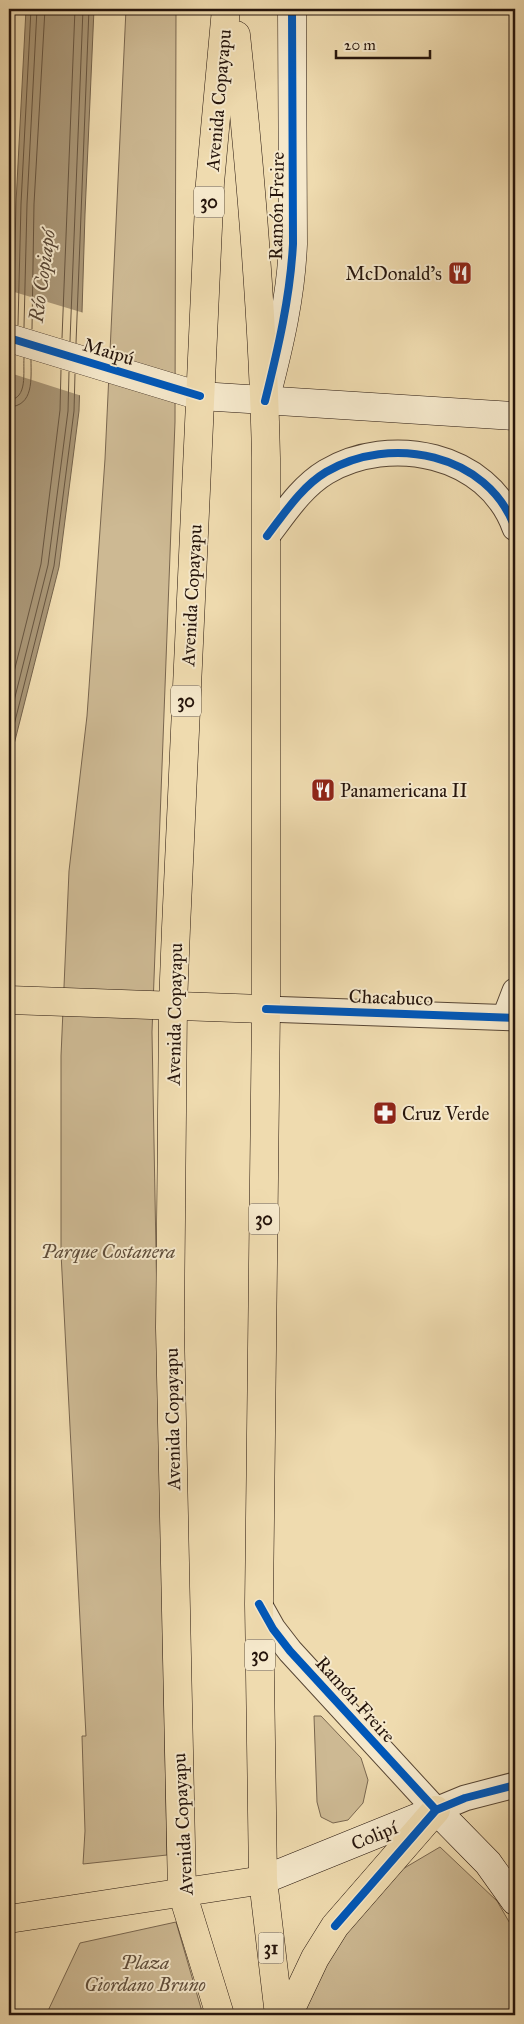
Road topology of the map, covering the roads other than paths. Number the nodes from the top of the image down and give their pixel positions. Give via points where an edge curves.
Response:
1 (226, 9) edge
2 (233, 9) edge
3 (292, 9) edge
4 (9, 338) edge
5 (200, 396) junction
6 (265, 401) junction
7 (515, 416) edge
8 (515, 528) edge
9 (267, 536) junction
10 (515, 991) edge
11 (9, 1000) edge
12 (173, 1005) junction
13 (266, 1009) junction
14 (510, 1018) edge
15 (259, 1604) junction
16 (515, 1786) edge
17 (436, 1810) junction
18 (263, 1880) junction
19 (182, 1892) junction
20 (515, 1901) edge
21 (9, 1919) edge
22 (220, 2015) edge
23 (279, 2015) edge
24 (288, 2015) edge

1 - 5 highway, Avenida Copayapu / 30 via 210,183
2 - 6 highway, Avenida Copayapu / 30 via 256,239
3 - 6 main road, Ramón Freire via 292,264 285,315
4 - 5 main road, Maipú
5 - 6 main road, Maipú
5 - 12 highway, Avenida Copayapu / 30
6 - 7 main road, Maipú
6 - 9 highway, Avenida Copayapu / 30
8 - 9 street via 510,513 495,494 458,466 415,453 391,452 368,455 324,473 301,493
9 - 13 highway, Avenida Copayapu / 30
10 - 14 street
11 - 12 highway, Chacabuco
12 - 13 highway, Chacabuco
12 - 19 highway, Avenida Copayapu via 170,1328
13 - 14 street, Chacabuco
13 - 15 highway, Avenida Copayapu / 30
15 - 17 street, Ramón Freire via 290,1650
15 - 18 highway, Avenida Copayapu / 30
16 - 17 street, Colipí via 465,1798
17 - 18 main road, Colipí
17 - 20 main road, Ramón Freire via 488,1863
17 - 24 highway via 335,1926 315,1958
18 - 19 highway
18 - 23 highway, Avenida Copayapu / 31
19 - 21 highway
19 - 22 highway, Avenida Copayapu

